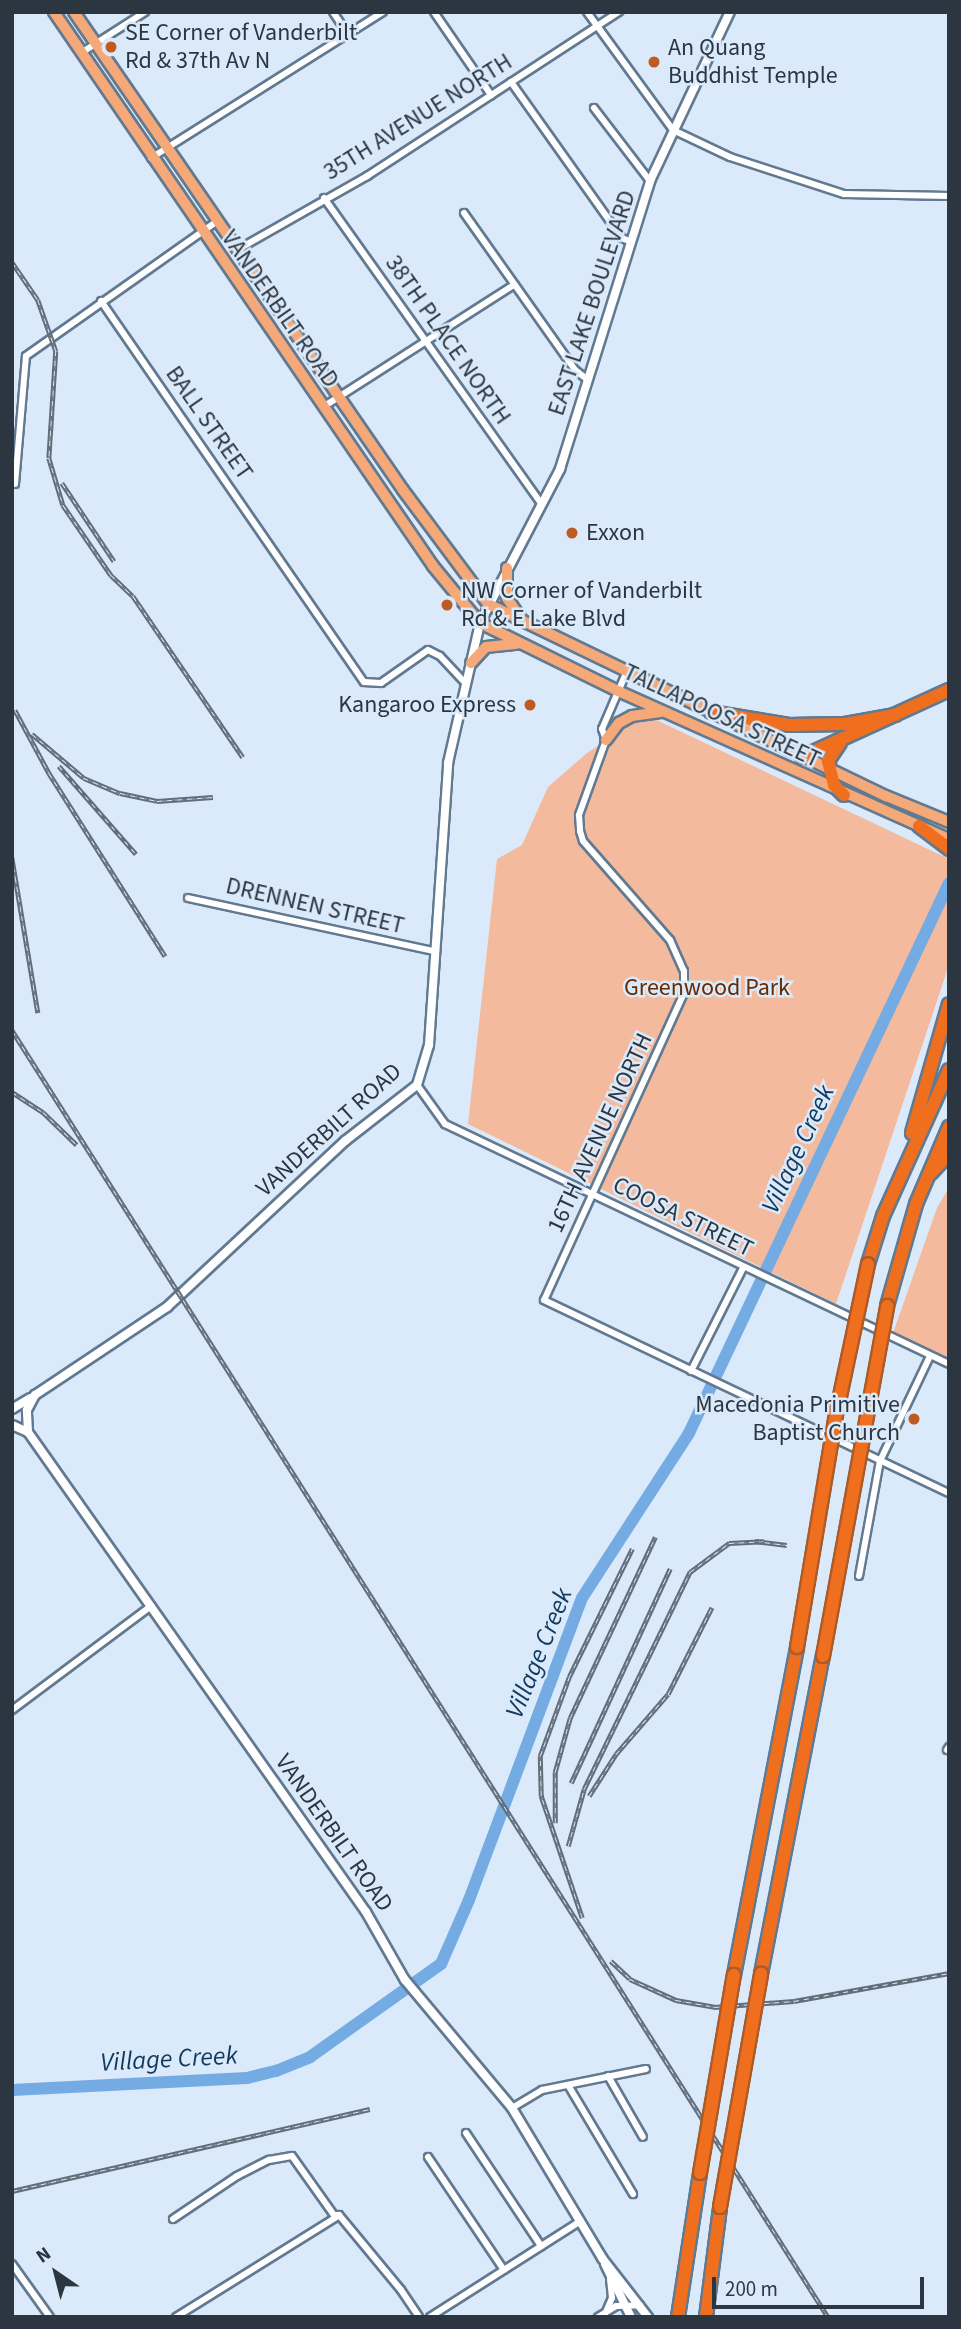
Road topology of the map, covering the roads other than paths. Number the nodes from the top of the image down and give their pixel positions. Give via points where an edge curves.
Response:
1 (54, 12) edge
2 (75, 12) edge
3 (145, 12) edge
4 (333, 12) edge
5 (383, 12) edge
6 (434, 12) edge
7 (587, 12) edge
8 (619, 12) edge
9 (730, 12) edge
10 (597, 27) junction
11 (348, 34) junction
12 (96, 44) junction
13 (81, 53) junction
14 (511, 82) junction
15 (491, 95) junction
16 (594, 108) dead end
17 (673, 130) junction
18 (166, 148) junction
19 (151, 158) junction
20 (650, 181) junction
21 (949, 196) edge
22 (324, 198) junction
23 (464, 213) dead end
24 (216, 222) junction
25 (201, 233) junction
26 (631, 242) junction
27 (236, 251) junction
28 (514, 285) junction
29 (101, 301) junction
30 (426, 341) junction
31 (587, 379) junction
32 (338, 397) junction
33 (323, 407) junction
34 (15, 484) dead end
35 (541, 503) junction
36 (507, 568) junction
37 (488, 604) junction
38 (480, 623) junction
39 (527, 624) junction
40 (522, 644) junction
41 (471, 663) junction
42 (627, 671) junction
43 (465, 683) junction
44 (949, 690) edge
45 (618, 691) junction
46 (664, 712) junction
47 (711, 712) junction
48 (895, 715) junction
49 (849, 736) junction
50 (606, 740) junction
51 (802, 757) junction
52 (829, 769) junction
53 (844, 795) junction
54 (949, 822) edge
55 (919, 826) junction
56 (949, 839) edge
57 (948, 849) edge
58 (188, 898) dead end
59 (433, 951) junction
60 (949, 1004) edge
61 (949, 1070) edge
62 (417, 1085) junction
63 (949, 1127) edge
64 (949, 1154) edge
65 (924, 1181) junction
66 (894, 1190) junction
67 (593, 1195) junction
68 (746, 1269) junction
69 (930, 1356) junction
70 (949, 1364) edge
71 (694, 1372) junction
72 (35, 1395) junction
73 (12, 1409) edge
74 (12, 1425) edge
75 (28, 1432) junction
76 (880, 1461) junction
77 (949, 1493) edge
78 (859, 1576) dead end
79 (151, 1606) junction
80 (12, 1710) edge
81 (646, 2069) dead end
82 (608, 2076) junction
83 (568, 2085) junction
84 (512, 2108) junction
85 (466, 2133) dead end
86 (643, 2137) dead end
87 (428, 2157) dead end
88 (633, 2194) dead end
89 (339, 2215) junction
90 (173, 2219) dead end
91 (579, 2222) junction
92 (541, 2246) junction
93 (602, 2258) junction
94 (12, 2264) edge
95 (504, 2270) junction
96 (610, 2277) junction
97 (623, 2304) junction
98 (639, 2305) junction
99 (679, 2311) edge
100 (606, 2312) junction
101 (50, 2317) edge
102 (176, 2317) edge
103 (419, 2317) edge
104 (430, 2317) edge
105 (598, 2317) edge
106 (631, 2317) edge
107 (648, 2317) edge
108 (706, 2317) edge

1 - 13 main road, VANDERBILT ROAD
2 - 12 main road, VANDERBILT ROAD
3 - 12 street
4 - 11 street
5 - 11 street
6 - 15 street
7 - 10 street
8 - 10 street, 35TH AVENUE NORTH
9 - 17 street, EAST LAKE BOULEVARD
10 - 14 street, 35TH AVENUE NORTH
10 - 17 street
11 - 18 street
12 - 13 street
12 - 18 main road, VANDERBILT ROAD
13 - 19 main road, VANDERBILT ROAD
14 - 15 street, 35TH AVENUE NORTH
14 - 26 street via 622,238
15 - 22 street, 35TH AVENUE NORTH
16 - 20 street
17 - 20 street, EAST LAKE BOULEVARD
17 - 21 street via 730,157 844,194
18 - 19 street
18 - 24 main road, VANDERBILT ROAD
19 - 25 main road, VANDERBILT ROAD
20 - 26 street, EAST LAKE BOULEVARD
22 - 27 street, 35TH AVENUE NORTH
22 - 30 street, 38TH PLACE NORTH
23 - 28 street
24 - 25 street
24 - 27 main road, VANDERBILT ROAD
25 - 29 street
25 - 33 main road, VANDERBILT ROAD
26 - 31 street, EAST LAKE BOULEVARD
27 - 32 main road, VANDERBILT ROAD
28 - 30 street
28 - 31 street via 575,370
29 - 34 street via 26,356
29 - 43 street, BALL STREET via 364,682 382,683 428,650 440,656
30 - 32 street
30 - 35 street, 38TH PLACE NORTH
31 - 35 street, EAST LAKE BOULEVARD via 560,469
32 - 33 street
32 - 37 main road, VANDERBILT ROAD
33 - 38 main road, VANDERBILT ROAD via 433,566
35 - 36 street, EAST LAKE BOULEVARD
36 - 37 street, EAST LAKE BOULEVARD
36 - 39 main road via 507,597
37 - 38 street, VANDERBILT ROAD
37 - 39 main road, TALLAPOOSA STREET
38 - 40 main road, TALLAPOOSA STREET
38 - 41 street, VANDERBILT ROAD
39 - 42 main road, TALLAPOOSA STREET
40 - 41 main road via 486,647
40 - 45 main road, TALLAPOOSA STREET
41 - 43 street, VANDERBILT ROAD
42 - 45 street, 16TH AVENUE NORTH
42 - 47 main road, TALLAPOOSA STREET
43 - 59 street, VANDERBILT ROAD via 448,763
44 - 48 highway
45 - 46 main road, TALLAPOOSA STREET
45 - 50 street, 16TH AVENUE NORTH via 602,729
46 - 50 main road via 632,716
46 - 53 main road, TALLAPOOSA STREET
47 - 48 highway via 799,725
47 - 51 main road, TALLAPOOSA STREET
48 - 49 highway
49 - 51 highway
49 - 52 highway via 830,753
50 - 67 street, 16TH AVENUE NORTH via 579,815 583,841 680,956 684,993
51 - 52 main road, TALLAPOOSA STREET
52 - 53 highway via 834,785
52 - 54 main road, TALLAPOOSA STREET
53 - 55 main road, TALLAPOOSA STREET
55 - 56 main road, TALLAPOOSA STREET
55 - 57 highway
58 - 59 street, DRENNEN STREET
59 - 62 street, VANDERBILT ROAD via 429,1045
60 - 66 highway
61 - 66 highway
62 - 67 street, COOSA STREET via 445,1124
62 - 72 street, VANDERBILT ROAD via 345,1141 167,1307
63 - 65 highway
64 - 65 highway
65 - 108 highway, bridge via 887,1306 761,1974 720,2207
66 - 99 highway, bridge via 868,1264 836,1415 734,1975
67 - 68 street, COOSA STREET
67 - 71 street, 16TH AVENUE NORTH via 544,1300
68 - 69 street, COOSA STREET
68 - 71 street
69 - 70 street, COOSA STREET
69 - 76 street
71 - 76 street
72 - 73 street, VANDERBILT ROAD
72 - 75 street via 27,1410
74 - 75 street
75 - 79 street, VANDERBILT ROAD
76 - 77 street
76 - 78 street
79 - 80 street
79 - 84 street, VANDERBILT ROAD via 366,1912 405,1980
81 - 82 street
82 - 83 street
82 - 86 street
83 - 84 street via 542,2090
83 - 88 street
84 - 91 street, VANDERBILT ROAD
85 - 92 street
87 - 95 street
89 - 90 street via 334,2215 292,2156 269,2160 237,2176
89 - 102 street
89 - 103 street
91 - 92 street
91 - 93 street, VANDERBILT ROAD
92 - 95 street
93 - 96 street, VANDERBILT ROAD
93 - 98 street, VANDERBILT ROAD
94 - 101 street
95 - 104 street
96 - 97 street, VANDERBILT ROAD
96 - 100 street via 612,2298
97 - 98 street
97 - 100 street
97 - 106 street, VANDERBILT ROAD
98 - 107 street, VANDERBILT ROAD
100 - 105 street

